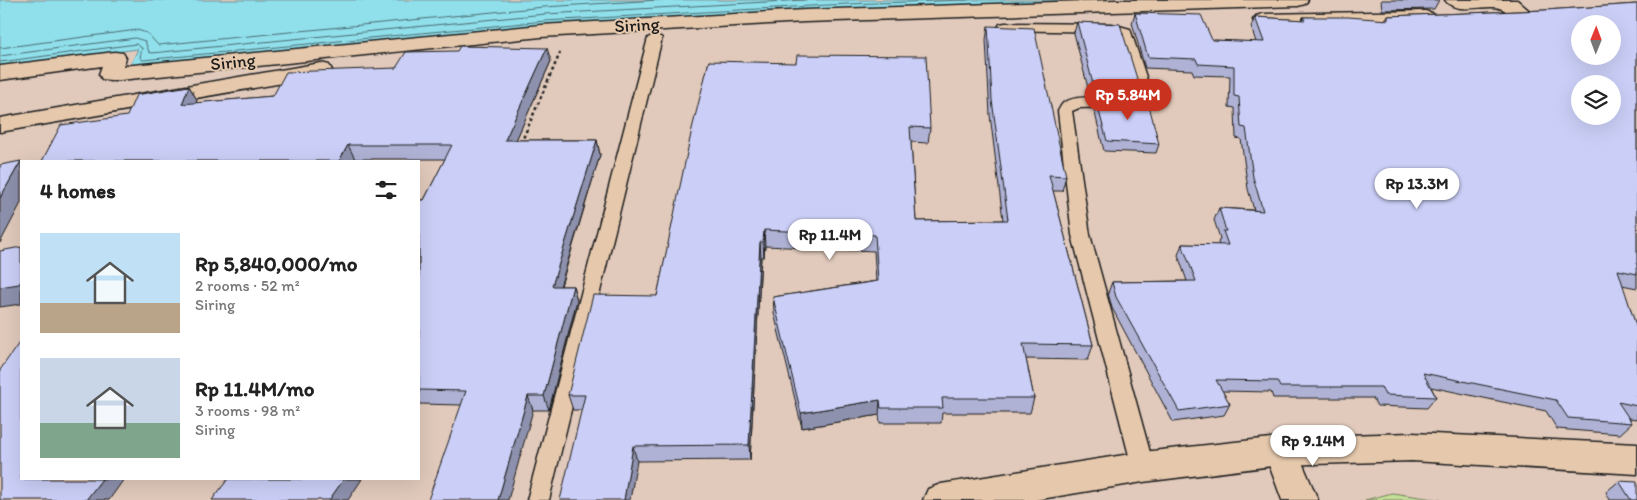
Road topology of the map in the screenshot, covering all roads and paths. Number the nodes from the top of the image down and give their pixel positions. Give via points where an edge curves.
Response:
1 (1298, 0) edge
2 (1455, 0) edge
3 (1493, 1) edge
4 (1217, 19) dead end
5 (1005, 27) edge
6 (815, 34) dead end
7 (655, 38) junction
8 (564, 43) junction
9 (0, 73) edge
10 (0, 125) edge
11 (518, 150) edge
12 (1281, 452) junction
13 (1637, 459) edge
14 (1143, 467) junction
15 (962, 498) edge
16 (538, 500) edge
17 (1300, 500) edge

1 - 9 street, Siring via 815,15 541,31 110,74 115,58
2 - 3 street
3 - 4 street via 1508,3 1533,14
5 - 14 lane via 1112,28 1125,32 1145,95 1143,102 1133,104 1078,102 1070,104 1065,111 1081,235
6 - 7 street
7 - 8 street
7 - 16 lane
8 - 10 street via 373,62
8 - 11 path
12 - 13 street via 1412,447
12 - 14 street
12 - 17 street
14 - 15 street

